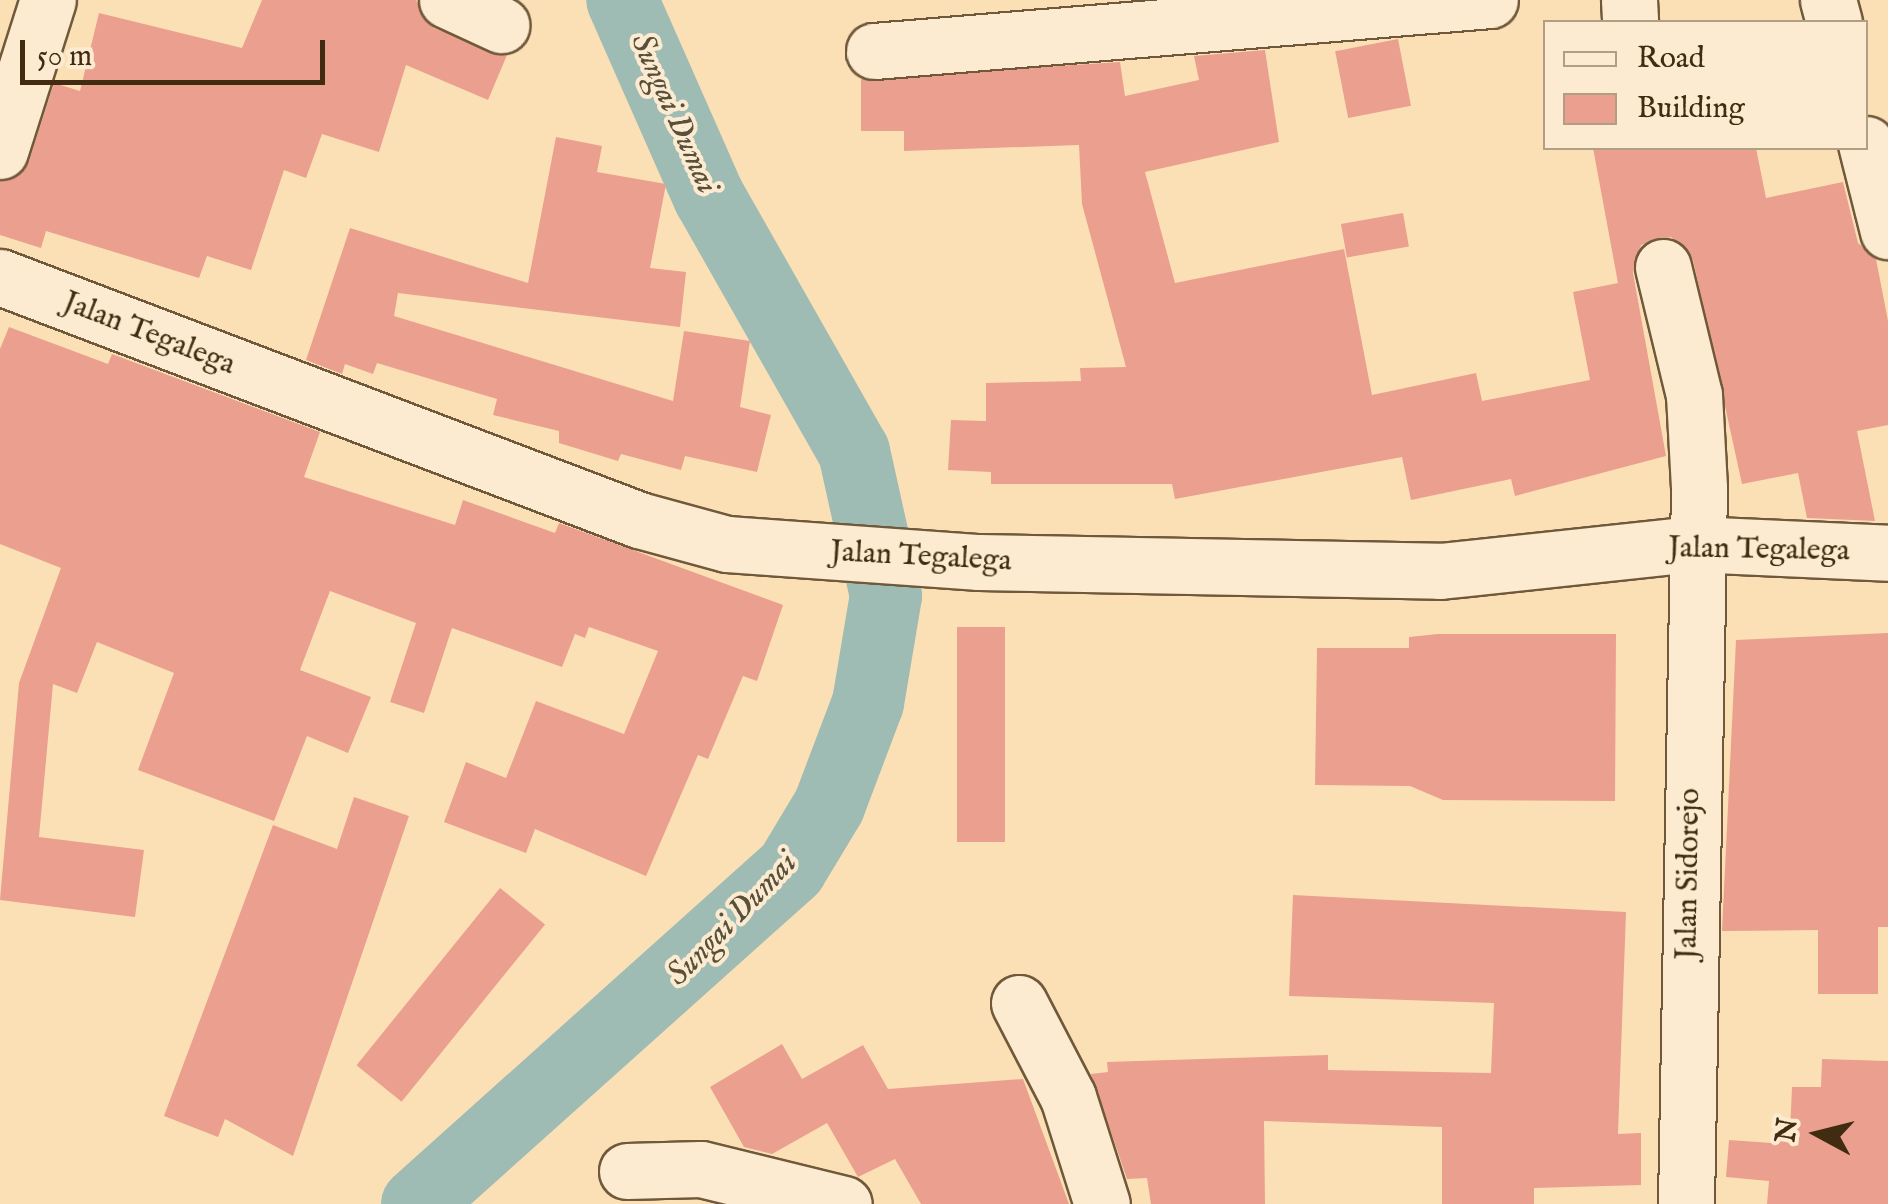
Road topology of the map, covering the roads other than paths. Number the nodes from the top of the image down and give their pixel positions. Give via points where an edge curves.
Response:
1 (48, 0) edge
2 (447, 0) edge
3 (1490, 0) edge
4 (501, 24) dead end
5 (874, 50) dead end
6 (1868, 150) edge
7 (0, 151) edge
8 (1888, 231) edge
9 (1663, 267) dead end
10 (0, 278) edge
11 (1693, 544) junction
12 (1888, 553) edge
13 (1019, 1003) dead end
14 (627, 1171) dead end
15 (844, 1204) edge
16 (1102, 1204) edge
17 (1686, 1204) edge

1 - 7 street
2 - 4 street
3 - 5 street
6 - 8 street
9 - 11 street, Jalan Sidorejo via 1694,394
10 - 11 street, Jalan Tegalega via 607,509 727,544 979,562 1440,571
11 - 12 street, Jalan Tegalega
11 - 17 street, Jalan Sidorejo
13 - 16 street via 1068,1097
14 - 15 street via 702,1170

